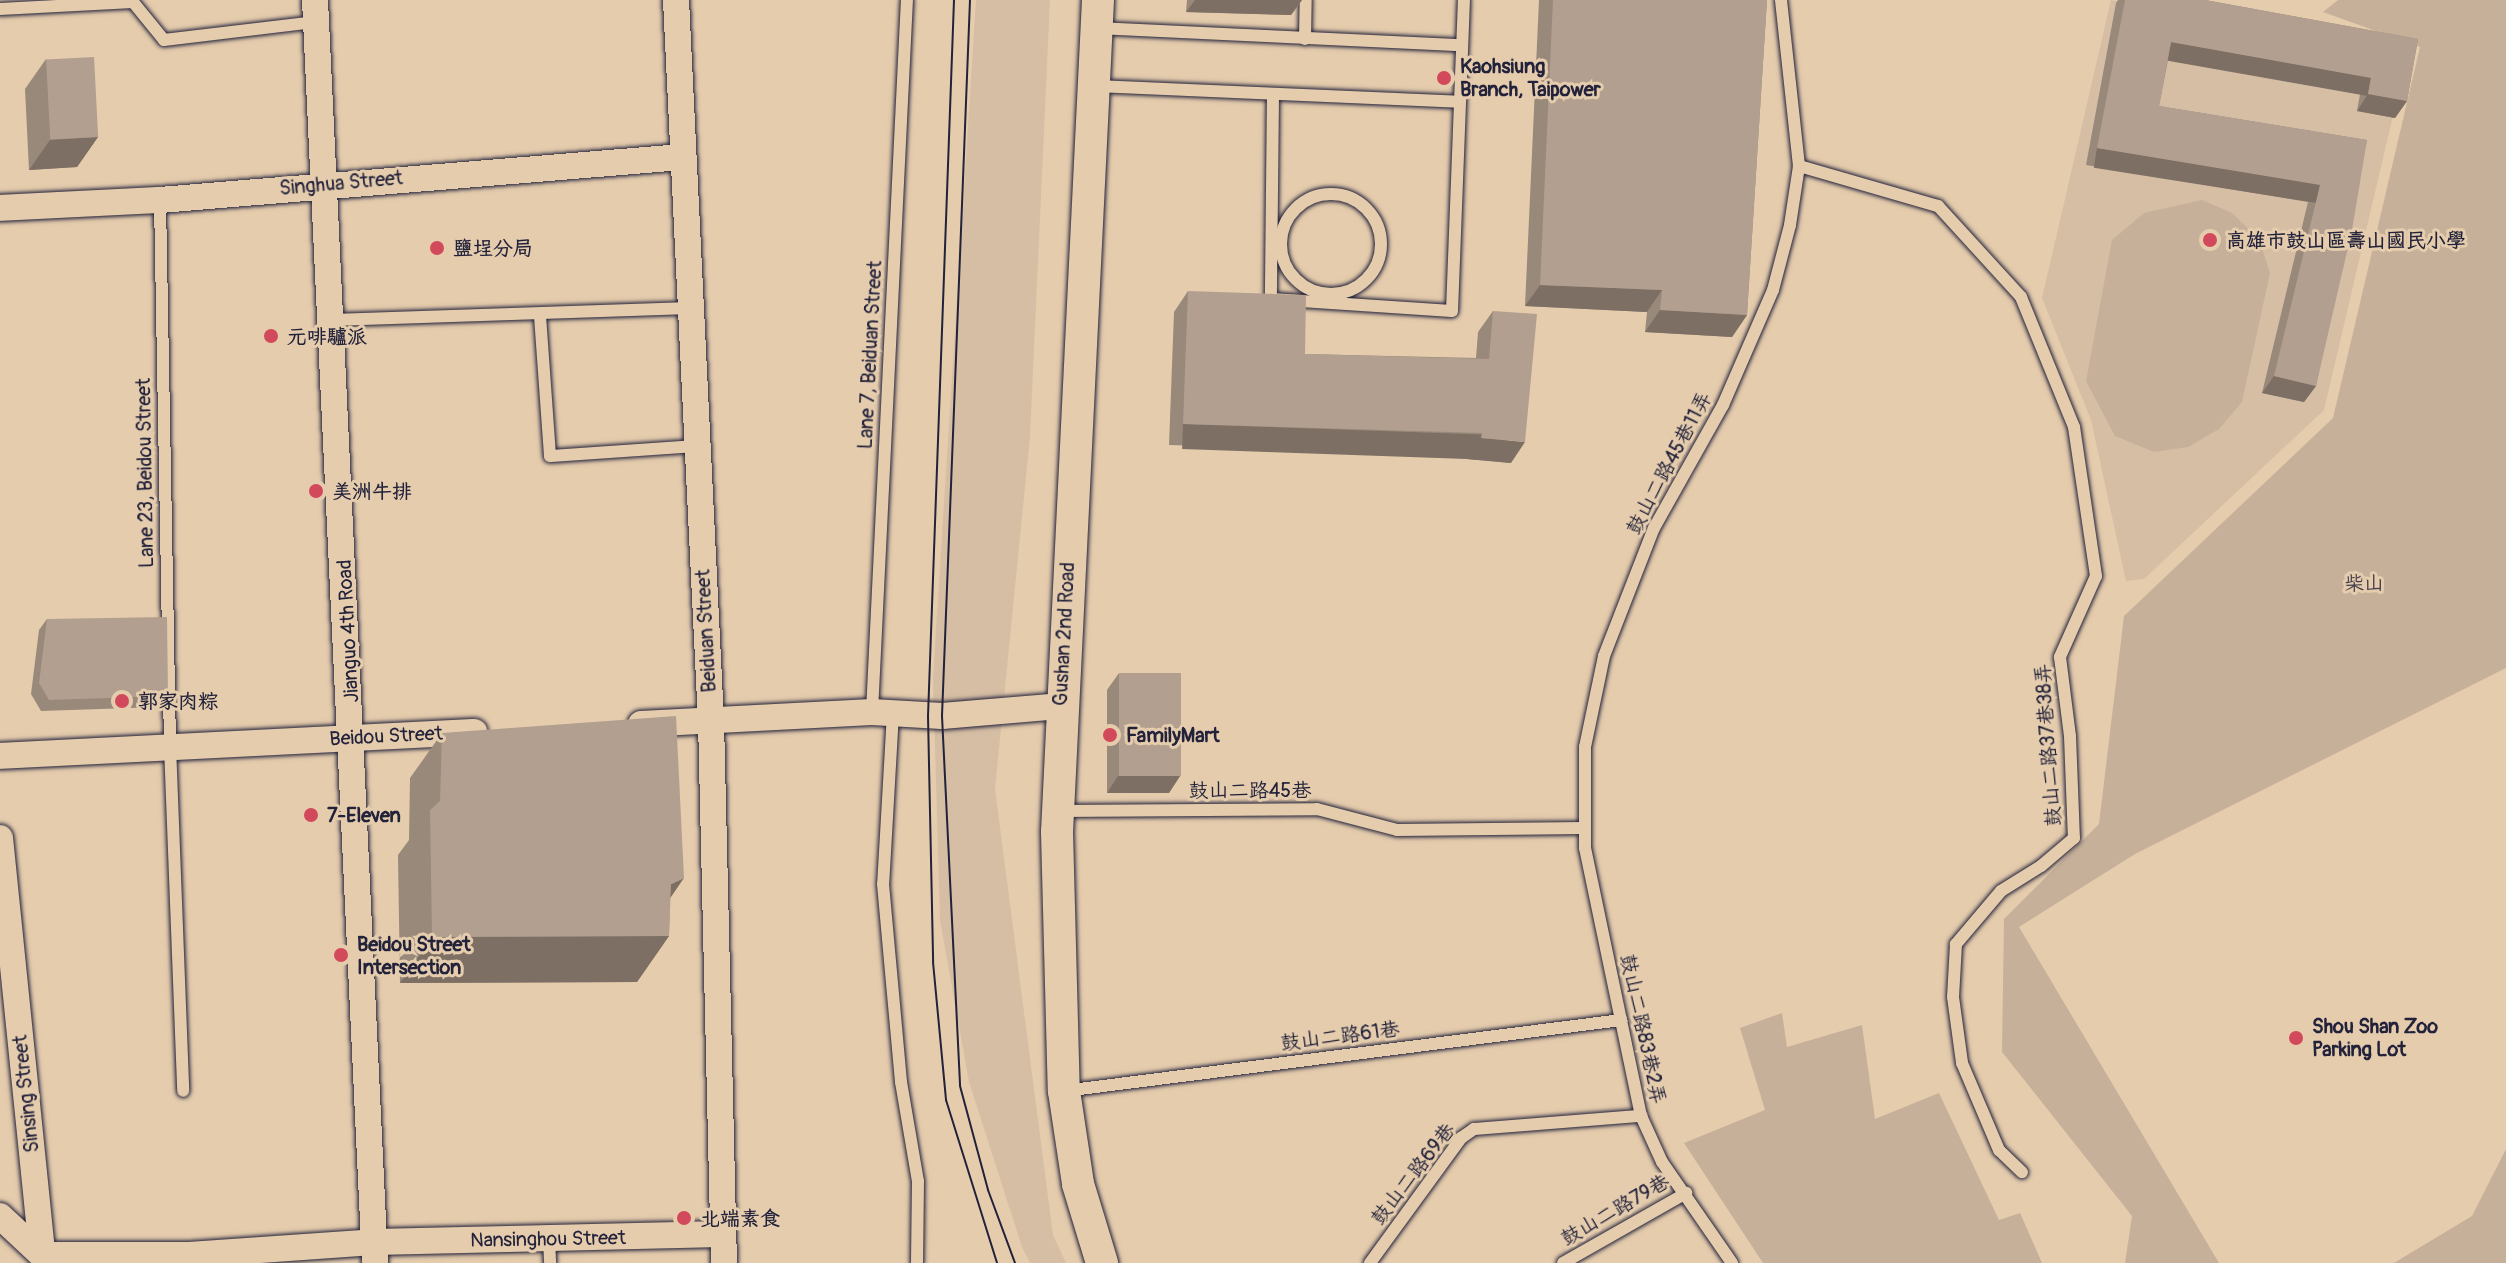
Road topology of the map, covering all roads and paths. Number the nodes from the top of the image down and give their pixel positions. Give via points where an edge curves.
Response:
1 (676, 0) edge
2 (907, 0) edge
3 (1306, 0) edge
4 (1464, 0) edge
5 (1781, 0) edge
6 (133, 1) edge
7 (0, 9) edge
8 (316, 11) edge
9 (1097, 14) edge
10 (1305, 39) junction
11 (1461, 45) junction
12 (1093, 86) junction
13 (1273, 94) junction
14 (1459, 102) junction
15 (682, 157) junction
16 (1799, 166) junction
17 (324, 183) junction
18 (160, 200) junction
19 (0, 208) edge
20 (1271, 220) junction
21 (1280, 242) junction
22 (1282, 258) junction
23 (1271, 273) junction
24 (1349, 297) junction
25 (692, 308) junction
26 (540, 316) junction
27 (331, 320) junction
28 (698, 446) junction
29 (1060, 706) junction
30 (883, 712) junction
31 (711, 721) junction
32 (617, 725) edge
33 (508, 730) edge
34 (353, 737) junction
35 (170, 746) junction
36 (0, 756) edge
37 (1058, 811) junction
38 (1584, 828) junction
39 (0, 838) edge
40 (1621, 1020) junction
41 (183, 1091) dead end
42 (1064, 1091) junction
43 (1641, 1116) junction
44 (2022, 1172) dead end
45 (1686, 1193) junction
46 (0, 1216) edge
47 (722, 1234) junction
48 (549, 1252) edge
49 (374, 1253) edge
50 (46, 1259) edge
51 (724, 1263) edge
52 (917, 1263) edge
53 (1102, 1263) edge
54 (1370, 1263) edge
55 (1563, 1263) edge
56 (1732, 1263) edge

1 - 15 street, Beiduan Street
2 - 30 lane, Lane 7, Beiduan Street
3 - 10 lane
4 - 11 lane
5 - 16 lane, 鼓山二路45巷11弄
6 - 7 lane
6 - 8 lane via 164,40
8 - 17 street, Jianguo 4th Road
9 - 10 lane
9 - 12 street, Gushan 2nd Road
10 - 11 lane
11 - 14 lane
12 - 13 lane
12 - 29 street, Gushan 2nd Road
13 - 14 lane
13 - 20 lane
14 - 24 lane via 1452,311
15 - 17 street, Singhua Street
15 - 25 street, Beiduan Street
16 - 38 lane, 鼓山二路45巷11弄 via 1773,290 1723,405 1654,528 1604,656 1585,747
16 - 44 lane, 鼓山二路37巷38弄 via 1938,206 2021,297 2074,427 2096,576 2060,657 2074,838 2001,891 1956,944 1953,997 1962,1063 1999,1150
17 - 18 street, Singhua Street
17 - 27 street, Jianguo 4th Road
18 - 19 street, Singhua Street
18 - 35 lane, Lane 23, Beidou Street
20 - 21 lane
20 - 23 lane
21 - 22 lane
21 - 24 lane via 1292,213 1318,195 1351,197 1365,206 1381,236 1381,253 1375,269
22 - 23 lane
22 - 24 lane via 1300,284
23 - 24 lane via 1271,299
25 - 26 lane
25 - 28 street, Beiduan Street
26 - 27 lane
26 - 28 lane via 550,456
27 - 34 street, Jianguo 4th Road
28 - 31 street, Beiduan Street
29 - 30 street via 942,716
29 - 37 street, Gushan 2nd Road
30 - 31 street
30 - 52 lane, Lane 7, Beiduan Street via 883,884 901,1082 918,1181
31 - 32 street
31 - 47 street, Beiduan Street
33 - 34 street, Beidou Street
34 - 35 street, Beidou Street
34 - 49 street, Jianguo 4th Road
35 - 36 street, Beidou Street
35 - 41 lane
37 - 38 lane, 鼓山二路45巷 via 1317,809 1397,830
37 - 42 street, Gushan 2nd Road
38 - 40 lane, 鼓山二路83巷2弄
39 - 50 street, Sinsing Street
40 - 42 lane, 鼓山二路61巷
40 - 43 lane, 鼓山二路83巷2弄
42 - 53 street, Gushan 2nd Road via 1078,1184
43 - 45 lane, 鼓山二路83巷2弄 via 1662,1162
43 - 54 lane, 鼓山二路69巷 via 1474,1129 1461,1138
45 - 55 lane, 鼓山二路79巷
45 - 56 lane, 鼓山二路83巷2弄
46 - 50 street
47 - 48 street, Nansinghou Street
47 - 51 street, Beiduan Street
48 - 49 street, Nansinghou Street
49 - 50 street, Nansinghou Street

